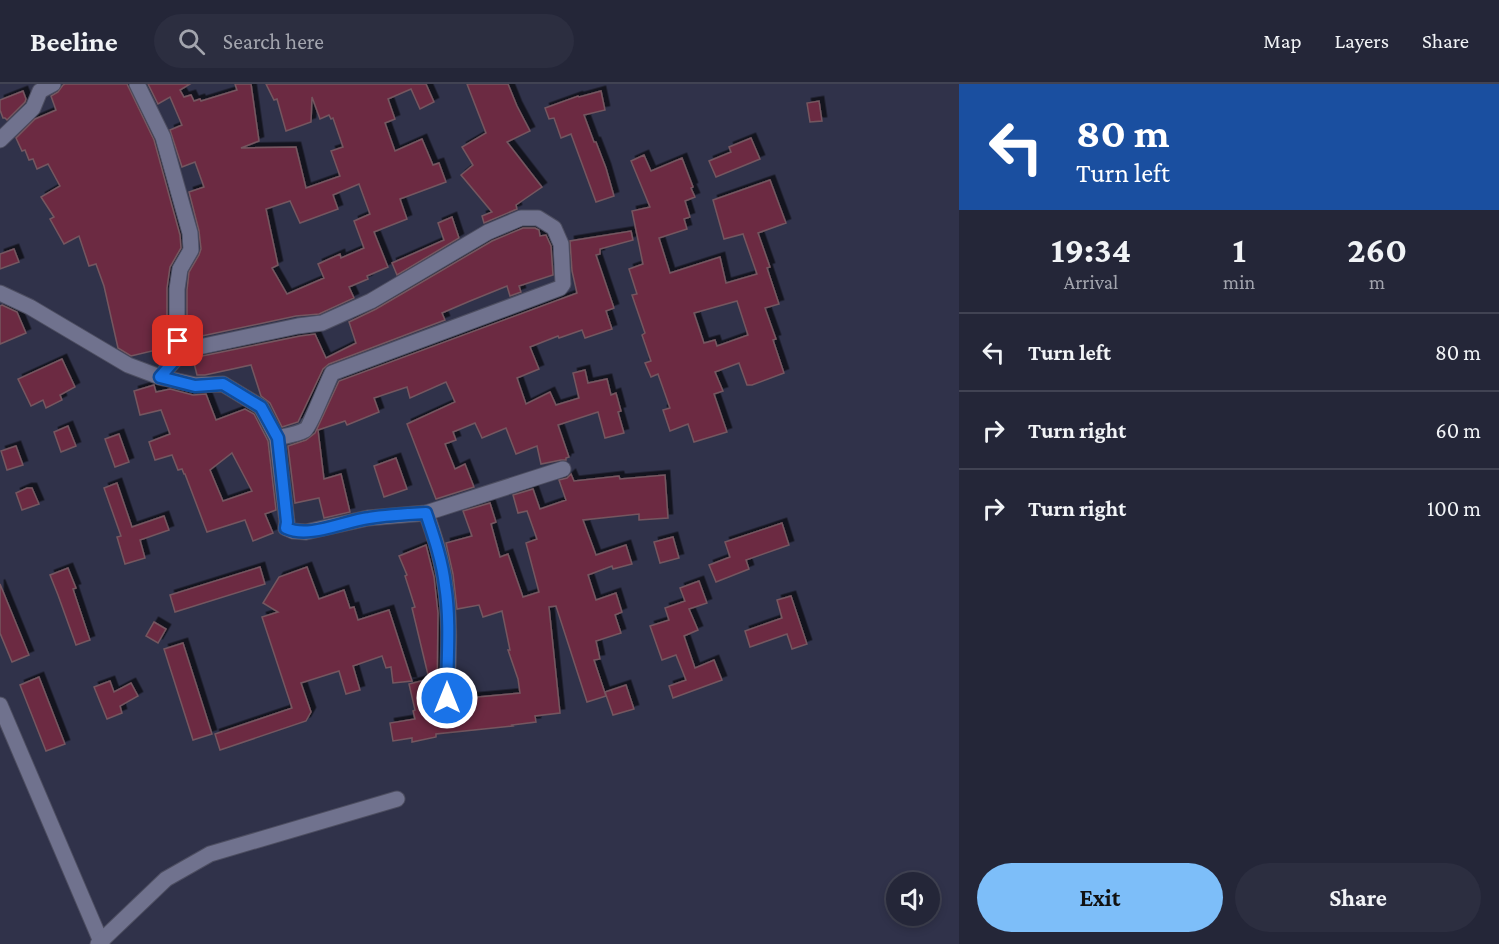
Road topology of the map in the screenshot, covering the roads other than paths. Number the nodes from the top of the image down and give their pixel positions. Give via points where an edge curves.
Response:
1 (53, 84) edge
2 (137, 84) edge
3 (0, 140) edge
4 (0, 293) edge
5 (180, 354) junction
6 (160, 377) junction
7 (278, 438) junction
8 (562, 469) dead end
9 (426, 513) junction
10 (447, 698) dead end
11 (0, 705) edge
12 (397, 800) dead end
13 (100, 943) edge

1 - 3 street via 40,91 33,108
2 - 5 street via 163,137 190,233 191,249 180,269 177,290
4 - 6 street via 128,365
5 - 6 street
5 - 7 street via 254,334 322,323 370,301 488,232 521,218 538,218 554,228 561,244 564,278 560,288 332,373 305,430
6 - 7 street via 195,386 223,384 261,407
7 - 9 street via 286,528 306,532 368,518
8 - 9 street
9 - 10 street via 446,587
11 - 13 street
12 - 13 street via 210,854 166,879

